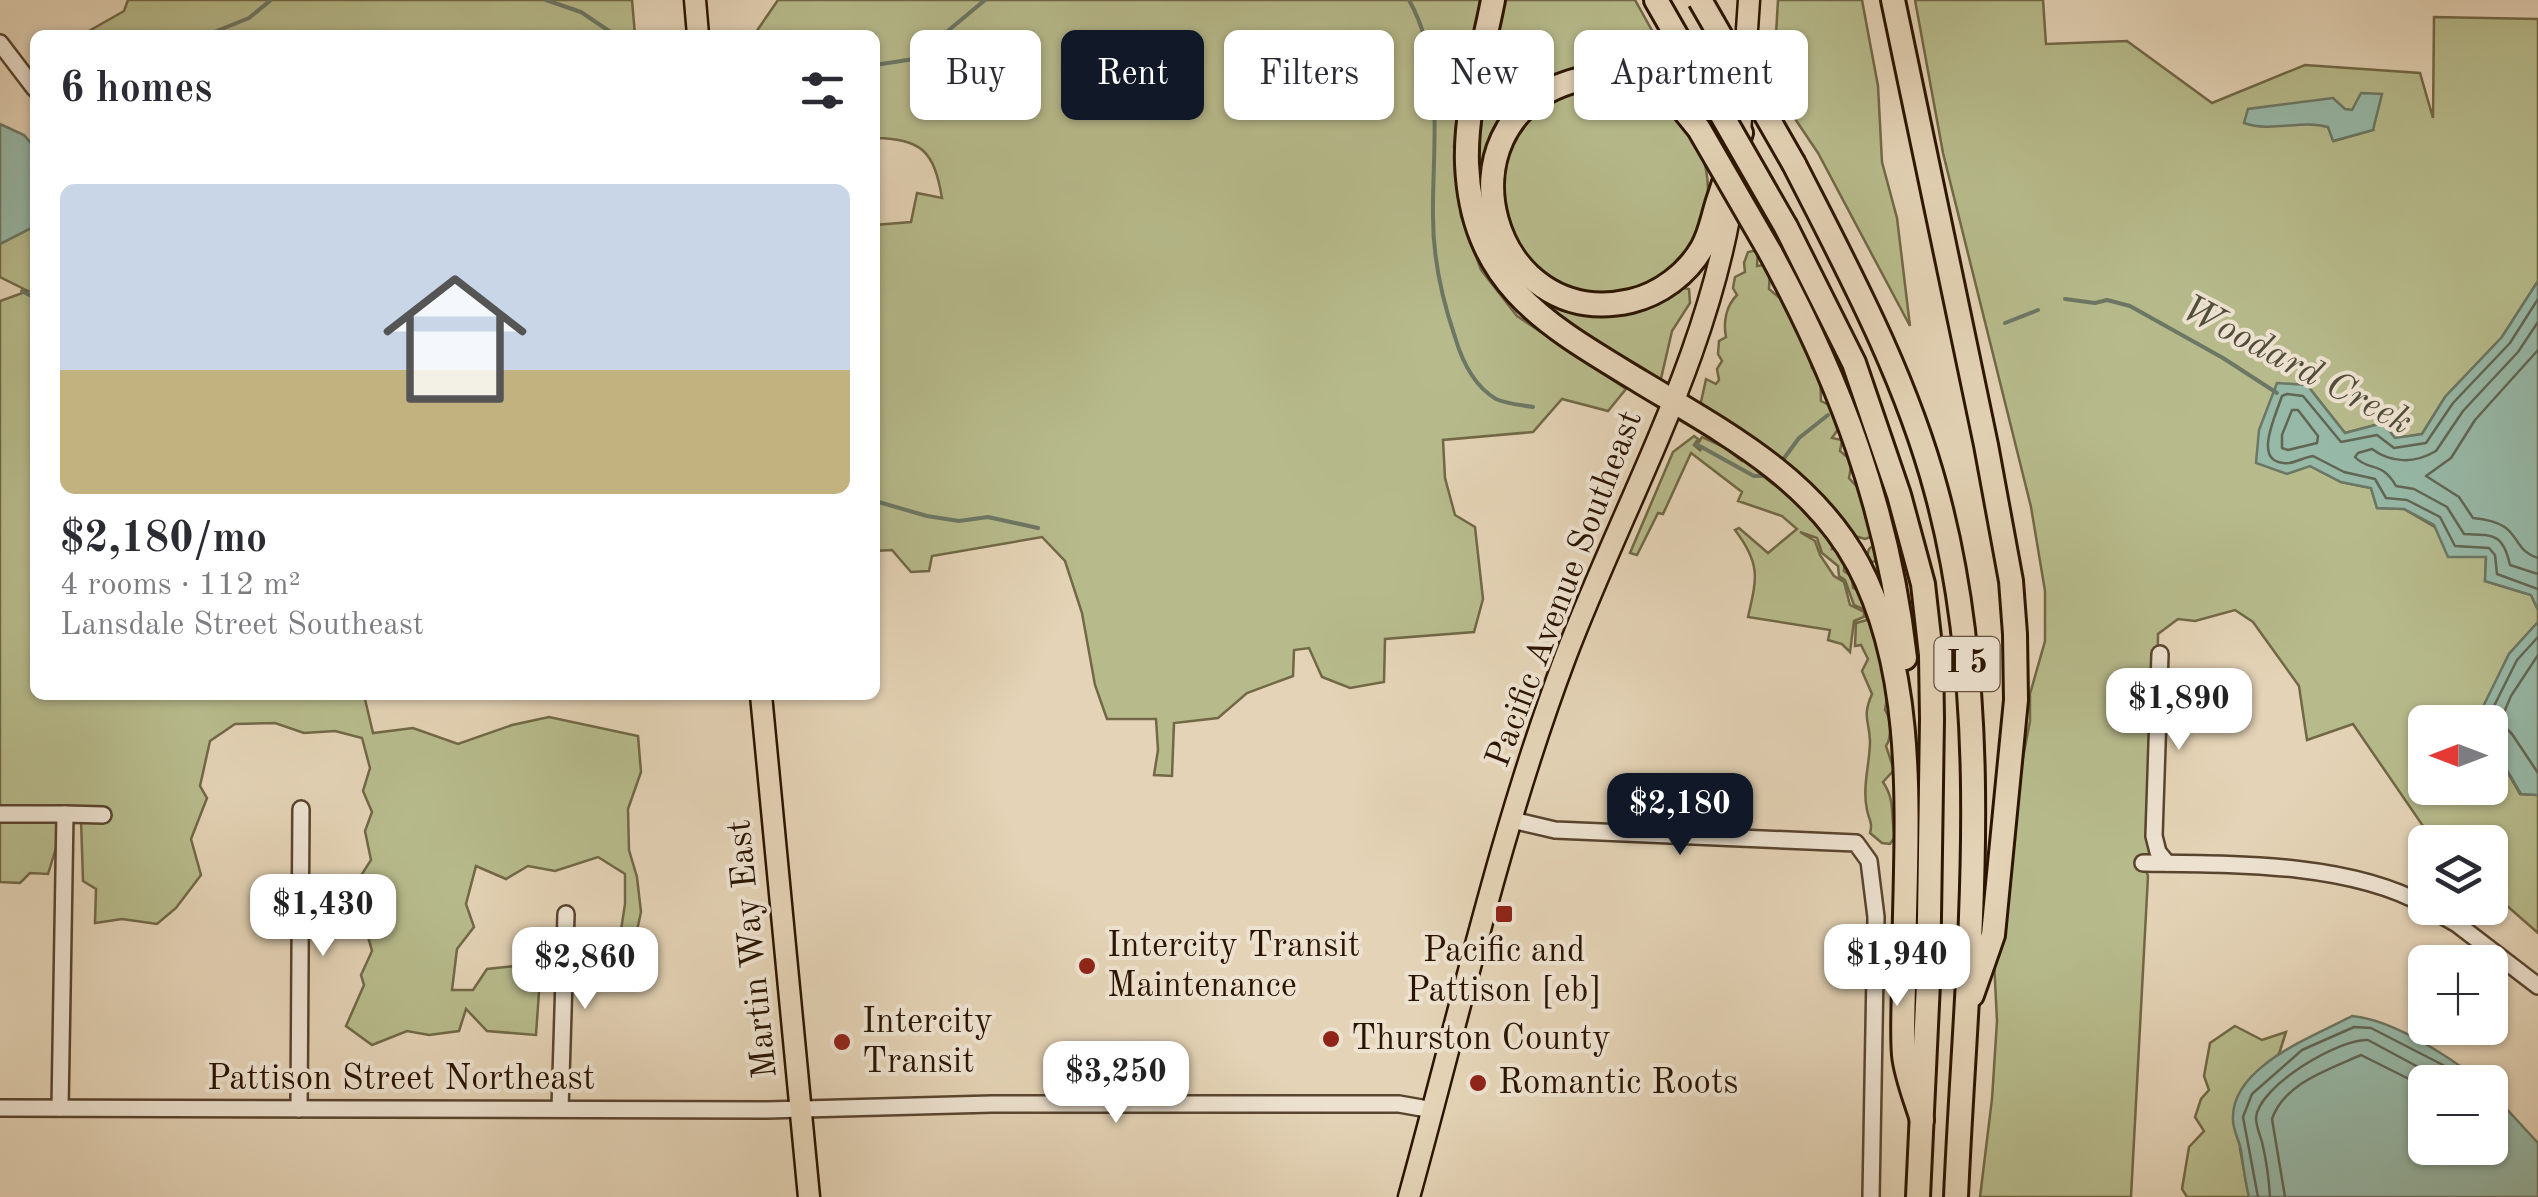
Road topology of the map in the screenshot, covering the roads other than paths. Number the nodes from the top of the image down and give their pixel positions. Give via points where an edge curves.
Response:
1 (695, 0) edge
2 (1493, 0) edge
3 (1656, 0) edge
4 (1700, 0) edge
5 (1749, 0) edge
6 (1893, 0) edge
7 (698, 30) edge
8 (0, 43) edge
9 (30, 83) edge
10 (1740, 133) junction
11 (1672, 401) junction
12 (2160, 654) dead end
13 (762, 700) edge
14 (1905, 738) junction
15 (301, 810) dead end
16 (0, 814) edge
17 (65, 814) junction
18 (103, 815) dead end
19 (1512, 820) junction
20 (2144, 863) dead end
21 (2167, 863) junction
22 (2408, 896) edge
23 (566, 914) dead end
24 (2458, 925) edge
25 (2538, 986) edge
26 (1963, 1022) junction
27 (0, 1108) edge
28 (60, 1108) junction
29 (300, 1109) junction
30 (802, 1109) junction
31 (560, 1110) junction
32 (1433, 1110) junction
33 (1922, 1120) junction
34 (810, 1197) edge
35 (1409, 1197) edge
36 (1872, 1197) edge
37 (1918, 1197) edge
38 (1956, 1197) edge

1 - 7 main road
2 - 11 highway via 1467,163 1489,252 1547,324
3 - 33 highway, I 5, bridge via 1786,227 1854,363 1923,584 1932,719
4 - 26 highway, I 5, bridge via 1794,164 1877,329 1936,491 1954,572 1974,736
5 - 10 main road, Pacific Avenue Southeast
6 - 26 highway via 1986,445 2016,634 2016,700 1993,936
8 - 9 street
10 - 11 main road, Pacific Avenue Southeast via 1719,275
10 - 14 highway, bridge via 1712,228 1702,249 1664,287 1637,300 1570,299 1532,278 1505,246 1491,200 1499,147 1521,113 1574,81 1600,76 1648,86 1682,108 1699,130 1770,252 1852,423 1894,578 1908,689
11 - 14 highway via 1790,479 1840,536 1887,636
11 - 19 main road, Pacific Avenue Southeast via 1565,659
12 - 21 street via 2154,836
13 - 30 main road, Martin Way East
14 - 33 highway via 1904,1058
15 - 29 street
16 - 17 street
17 - 18 street
17 - 28 street
19 - 32 main road, Pacific Avenue Southeast
19 - 36 street via 1555,830 1856,843 1869,861 1876,917
20 - 21 street
21 - 22 street via 2355,879
23 - 31 street
24 - 25 street
26 - 38 highway, I 5
27 - 28 street, Pattison Street Northeast
28 - 29 street, Pattison Street Northeast
29 - 31 street, Pattison Street Northeast
30 - 31 street, Pattison Street Northeast
30 - 32 street, Pattison Street Northeast via 1399,1104
30 - 34 main road, Martin Way East
32 - 35 main road, Pacific Avenue Southeast
33 - 37 highway, I 5

